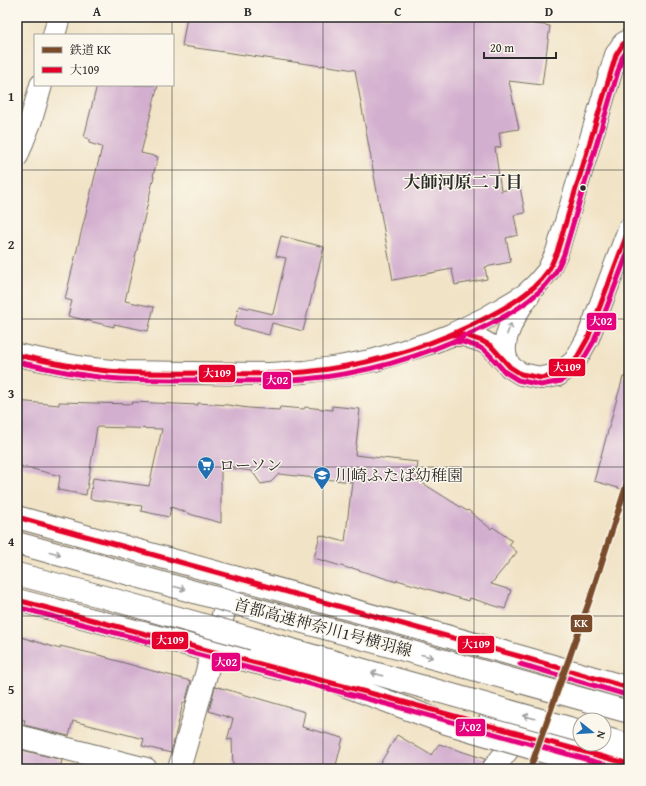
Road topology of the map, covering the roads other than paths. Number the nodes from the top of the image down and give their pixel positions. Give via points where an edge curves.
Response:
1 (59, 17) edge
2 (54, 34) edge
3 (629, 40) edge
4 (41, 86) edge
5 (17, 156) edge
6 (629, 229) edge
7 (537, 284) junction
8 (451, 335) junction
9 (17, 355) edge
10 (510, 367) junction
11 (17, 517) edge
12 (17, 543) edge
13 (17, 574) edge
14 (234, 577) junction
15 (104, 597) junction
16 (17, 600) edge
17 (213, 651) junction
18 (524, 683) junction
19 (629, 688) edge
20 (629, 700) edge
21 (629, 712) edge
22 (572, 729) edge
23 (521, 733) junction
24 (17, 736) edge
25 (612, 740) edge
26 (629, 745) edge
27 (629, 764) edge
28 (146, 769) edge
29 (179, 769) edge
30 (493, 769) edge
31 (604, 769) edge

1 - 2 main road
3 - 7 main road via 616,55 557,252 548,271
4 - 5 main road
6 - 10 main road via 588,338 575,361 558,375 541,378 521,374
7 - 8 main road via 525,295
10 -> 7 main road via 505,352 507,334 514,316
8 - 9 main road via 375,360 304,372 269,374 121,372 83,368
8 - 10 main road via 464,335 482,341 491,346
11 - 14 main road
12 -> 18 main road, 首都高速神奈川1号横羽線, bridge
13 - 15 main road, 首都高速神奈川1号横羽線, bridge
14 - 17 main road
14 - 19 main road
22 -> 15 main road, 首都高速神奈川1号横羽線, bridge
15 - 31 main road, bridge via 446,723
16 - 17 main road
17 - 23 main road
17 - 29 main road
18 - 20 main road, bridge
18 - 21 main road, 首都高速神奈川1号横羽線, bridge
23 - 27 main road
23 - 30 main road
24 - 28 main road
25 - 26 main road

